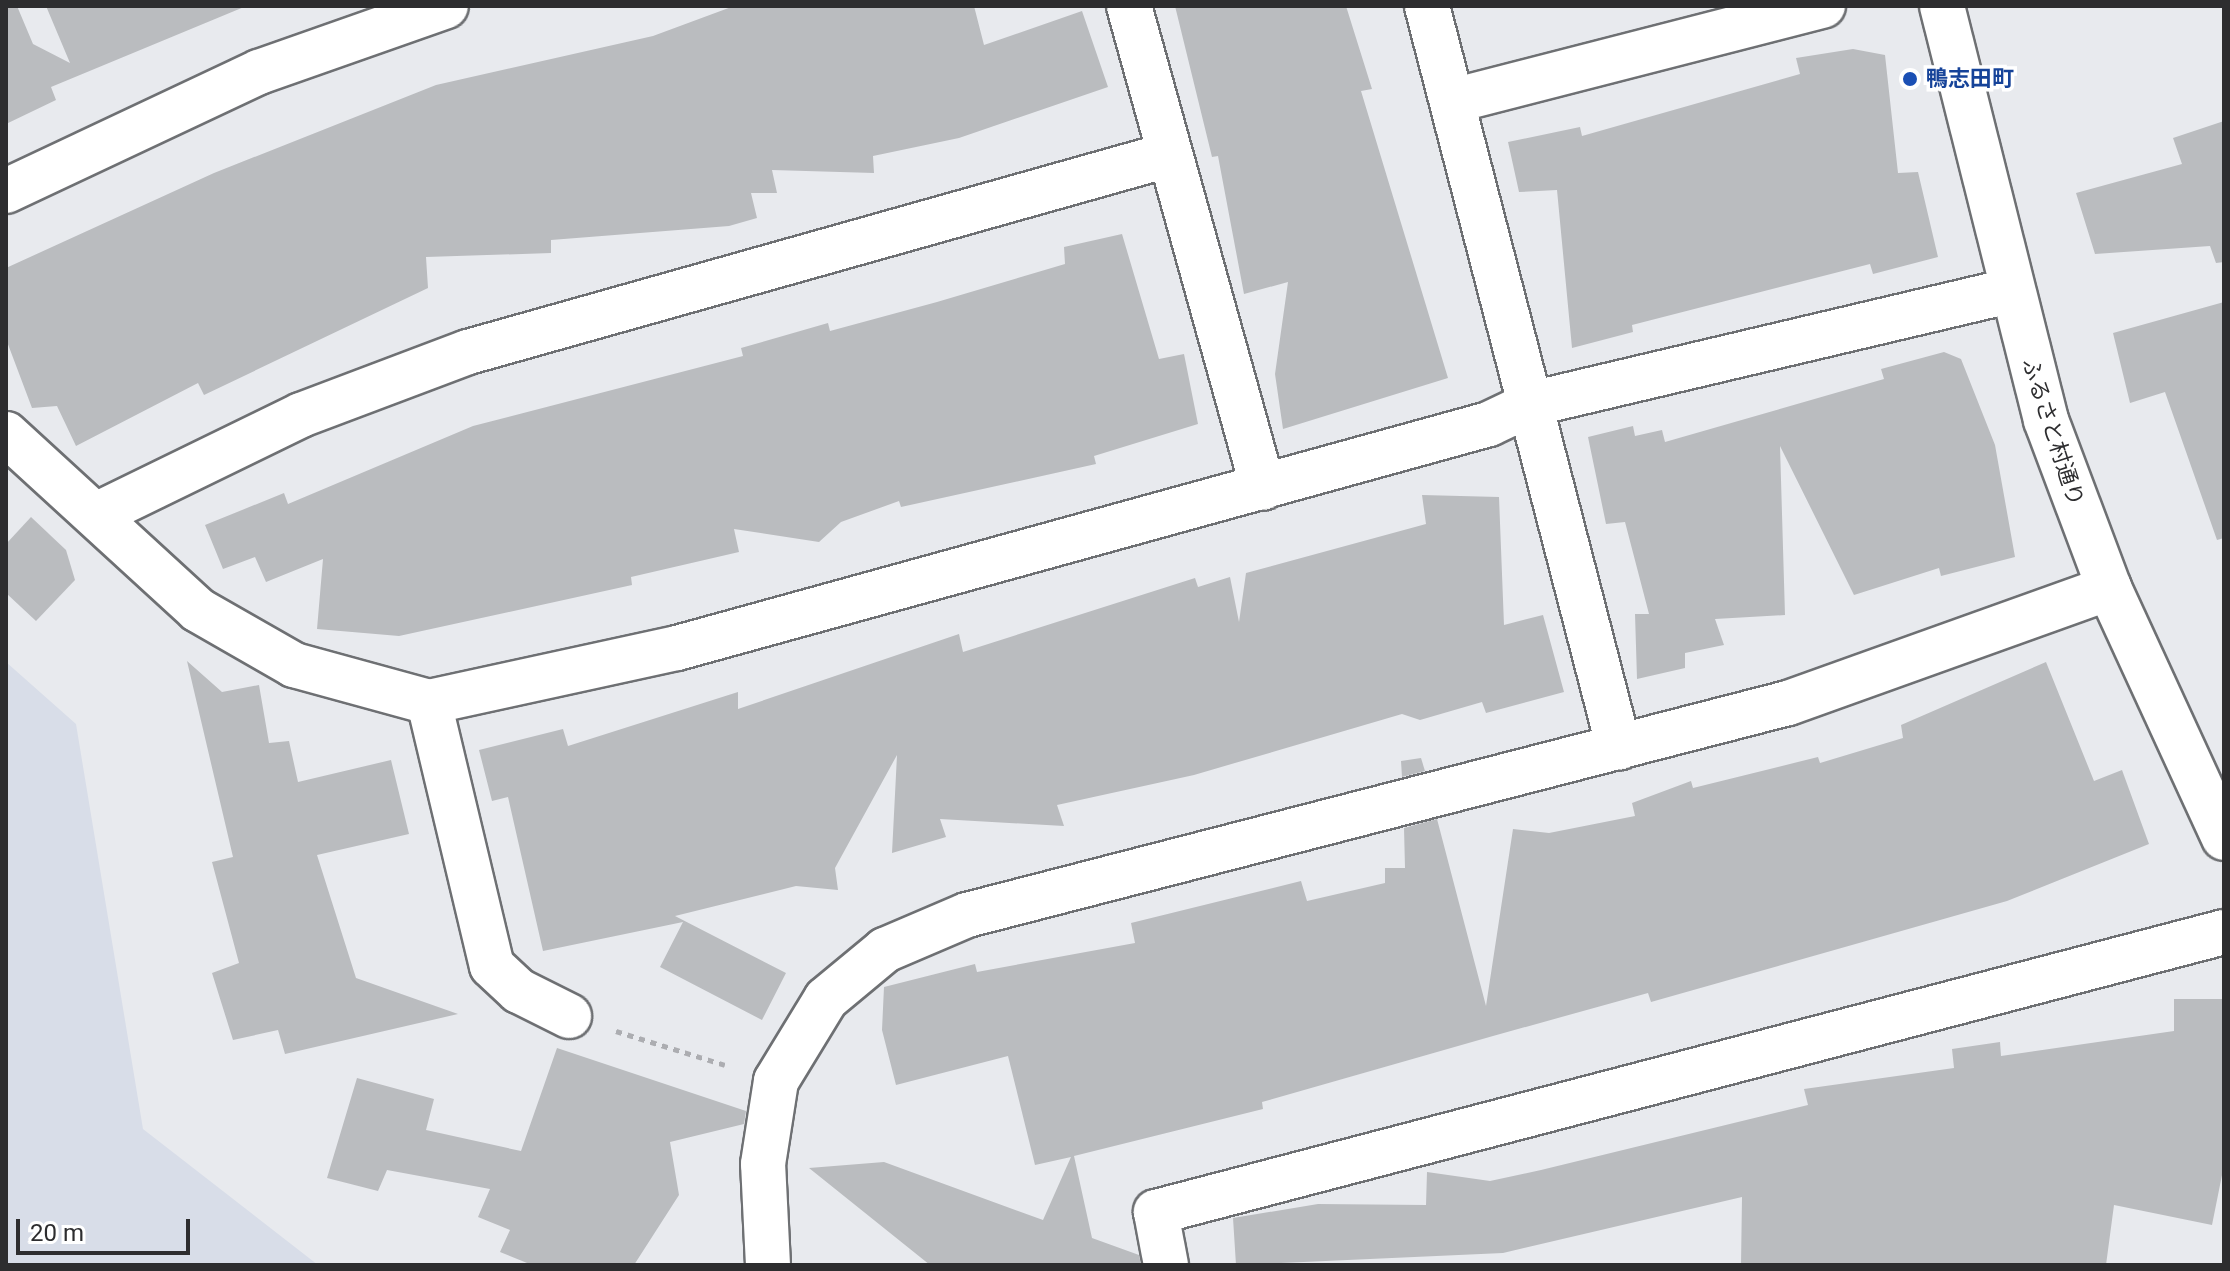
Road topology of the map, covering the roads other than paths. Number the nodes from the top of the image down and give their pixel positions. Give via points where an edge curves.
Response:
1 (446, 6) edge
2 (1129, 6) edge
3 (1427, 6) edge
4 (1823, 6) edge
5 (1942, 6) edge
6 (1452, 101) junction
7 (1168, 155) junction
8 (6, 191) edge
9 (2010, 291) junction
10 (1531, 404) junction
11 (6, 434) edge
12 (1263, 488) junction
13 (98, 514) junction
14 (2109, 588) junction
15 (429, 702) junction
16 (1619, 748) junction
17 (2224, 838) edge
18 (2224, 932) edge
19 (569, 1016) road end
20 (768, 1265) edge
21 (1166, 1265) edge

1 - 8 street via 259,72
2 - 7 street
3 - 6 street
4 - 6 street
5 - 9 street, ふるさと村通り
6 - 10 street
7 - 12 street
7 - 13 street via 468,352 301,415
9 - 10 street
9 - 14 street, ふるさと村通り via 2050,434
10 - 12 street via 1489,424
10 - 16 street
11 - 13 street
12 - 15 street via 677,648
13 - 15 street via 198,610 294,665
14 - 16 street via 1788,703
14 - 17 street, ふるさと村通り
15 - 19 street via 492,966 519,991
16 - 20 street via 967,915 885,950 826,999 776,1081 763,1164
18 - 21 street via 1156,1212

